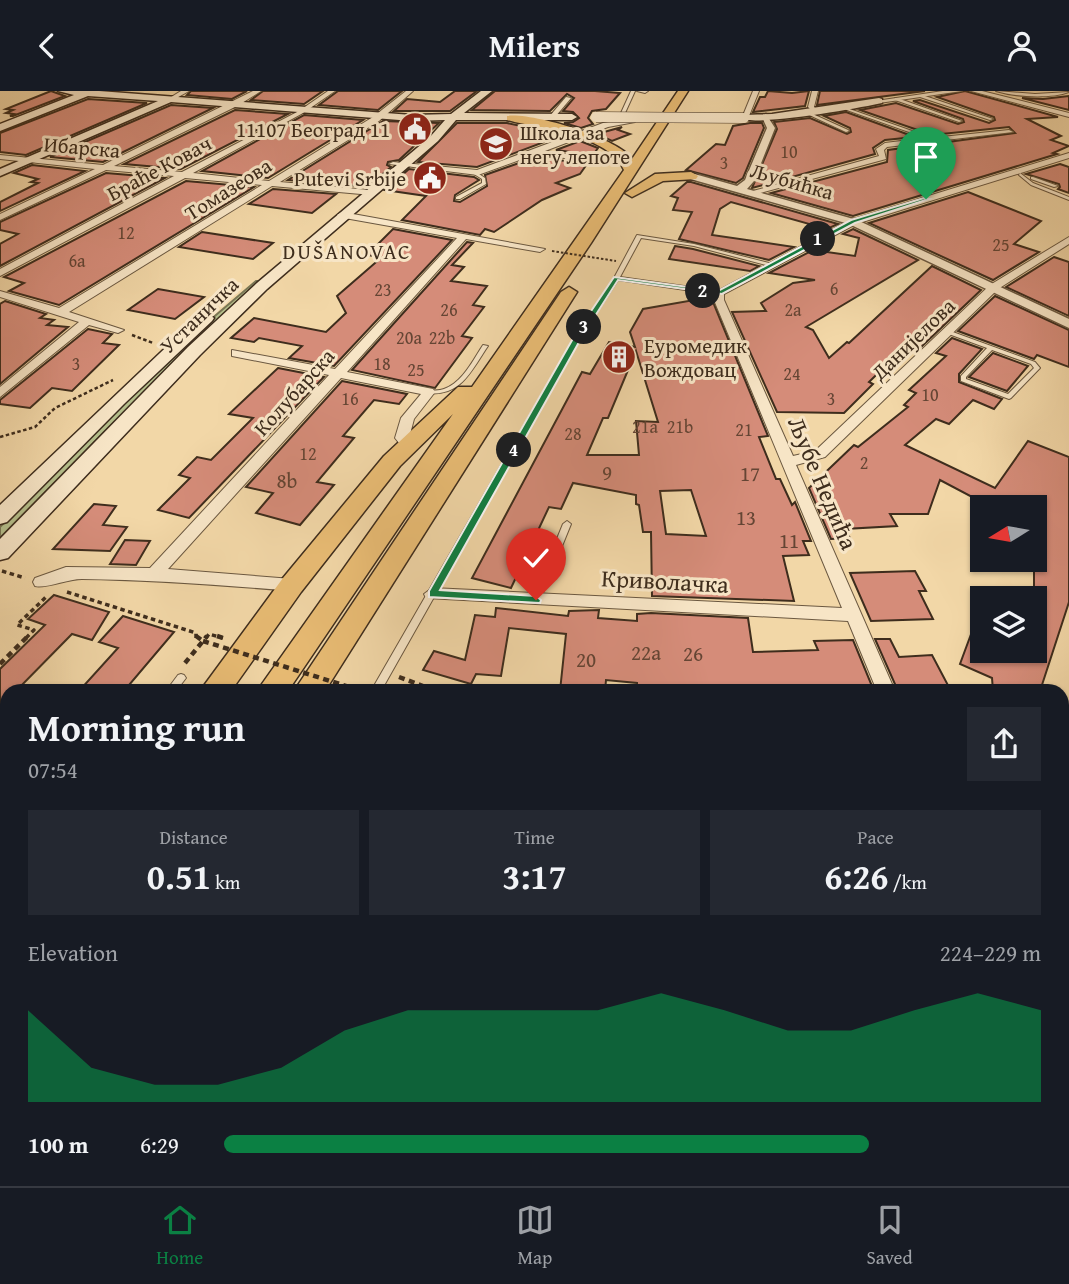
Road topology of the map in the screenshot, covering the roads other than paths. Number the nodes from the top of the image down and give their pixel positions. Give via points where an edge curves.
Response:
1 (63, 91) edge
2 (186, 91) edge
3 (258, 91) edge
4 (332, 91) edge
5 (410, 91) edge
6 (488, 91) edge
7 (633, 91) edge
8 (640, 91) edge
9 (645, 91) edge
10 (683, 91) edge
11 (695, 91) edge
12 (756, 91) edge
13 (815, 91) edge
14 (873, 91) edge
15 (959, 91) edge
16 (974, 91) edge
17 (998, 91) edge
18 (1068, 91) edge
19 (89, 92) edge
20 (936, 92) edge
21 (1025, 92) edge
22 (921, 96) junction
23 (568, 98) dead end
24 (171, 99) junction
25 (896, 99) junction
26 (879, 101) junction
27 (234, 105) junction
28 (843, 107) junction
29 (304, 110) junction
30 (810, 111) junction
31 (552, 115) junction
32 (1069, 115) edge
33 (380, 116) junction
34 (469, 117) junction
35 (574, 117) junction
36 (745, 117) junction
37 (766, 117) junction
38 (511, 118) junction
39 (991, 119) dead end
40 (628, 120) joint
41 (960, 121) dead end
42 (448, 123) junction
43 (0, 128) edge
44 (846, 131) dead end
45 (1009, 132) dead end
46 (574, 133) junction
47 (661, 136) junction
48 (935, 139) junction
49 (603, 144) junction
50 (537, 152) junction
51 (1069, 155) edge
52 (0, 157) edge
53 (31, 160) junction
54 (600, 160) dead end
55 (667, 162) dead end
56 (398, 164) junction
57 (106, 166) junction
58 (631, 170) junction
59 (0, 173) edge
60 (475, 173) junction
61 (1018, 173) junction
62 (184, 175) junction
63 (691, 176) junction
64 (271, 183) junction
65 (1056, 186) dead end
66 (740, 189) junction
67 (364, 192) junction
68 (632, 193) junction
69 (756, 193) junction
70 (458, 198) dead end
71 (1069, 198) edge
72 (342, 215) junction
73 (0, 217) edge
74 (853, 222) junction
75 (464, 236) junction
76 (1069, 240) edge
77 (540, 249) dead end
78 (770, 264) junction
79 (0, 273) edge
80 (617, 278) junction
81 (995, 287) junction
82 (719, 293) junction
83 (0, 294) edge
84 (61, 312) junction
85 (88, 320) junction
86 (1069, 324) edge
87 (118, 330) road end
88 (948, 332) junction
89 (513, 341) junction
90 (485, 346) dead end
91 (991, 348) junction
92 (236, 353) dead end
93 (337, 374) junction
94 (429, 392) junction
95 (0, 393) edge
96 (408, 445) junction
97 (786, 461) junction
98 (0, 517) edge
99 (567, 524) dead end
100 (0, 552) edge
101 (154, 574) junction
102 (41, 582) dead end
103 (292, 585) junction
104 (432, 594) junction
105 (536, 600) junction
106 (853, 615) junction
107 (181, 678) dead end
108 (176, 684) edge
109 (220, 684) edge
110 (277, 684) edge
111 (314, 684) edge
112 (380, 684) edge
113 (883, 684) edge

1 - 19 main road
2 - 24 street
3 - 27 street
4 - 29 street, Браће Ковач
5 - 33 street, Томазеова
6 - 42 main road, Устаничка
7 - 40 lane via 623,113
8 - 9 street
10 - 47 highway
11 - 47 highway
12 - 36 street
13 - 30 street
14 - 26 main road via 873,98
15 - 20 street
16 - 32 street
17 - 21 lane
18 - 21 lane
19 - 24 main road
19 - 43 main road
20 - 22 street
22 - 25 street
22 - 39 lane
23 - 31 street
24 - 27 main road
24 - 53 main road
25 - 26 street
25 - 41 lane
26 - 28 main road
27 - 29 main road
27 - 57 street
28 - 30 main road
28 - 48 street
29 - 33 main road
29 - 62 street, Браће Ковач
30 - 37 main road
30 - 44 lane
31 - 34 main road
31 - 35 main road
33 - 42 main road
33 - 64 street, Томазеова
34 - 38 main road
34 - 42 main road
35 - 36 main road, bridge
35 - 38 main road
35 - 46 highway via 563,123
36 - 37 main road
37 - 66 street via 771,128 749,181
38 - 46 highway
40 - 46 street
42 - 56 main road, Устаничка via 423,138
45 - 48 street
46 - 49 highway
46 - 50 street
47 - 49 highway via 638,144
47 - 58 highway
47 - 68 highway
48 - 69 street via 885,145 880,149 883,157
49 - 58 highway via 622,154
50 - 54 street
50 - 60 street
51 - 61 street
52 - 53 street, Ибарска
53 - 57 street, Ибарска
53 - 59 main road
55 - 63 highway
56 - 60 street
56 - 67 main road, Устаничка
57 - 62 street, Ибарска
57 - 73 street
58 - 89 highway
60 - 70 lane via 486,181
61 - 65 lane
61 - 71 lane via 1032,184
61 - 74 street
62 - 64 street, Ибарска
62 - 79 street, Браће Ковач
63 - 66 street, Љубићка
63 - 68 highway via 660,177
64 - 67 street, Ибарска
64 - 84 street, Томазеова
66 - 69 street, Љубићка
67 - 72 main road, Устаничка
67 - 98 main road, Устаничка via 168,351
68 - 111 highway
69 - 74 street, Љубићка
72 - 75 street
72 - 100 main road, Устаничка via 194,351
74 - 78 street
74 - 81 street, Љубићка
75 - 77 street
75 - 93 street, Колубарска
76 - 81 street, Данијелова
78 - 80 lane via 694,244 639,236
78 - 82 street
80 - 82 lane
80 - 104 lane via 579,335
81 - 86 street, Љубићка
81 - 88 street, Данијелова
82 - 97 street, Љубе Недића
83 - 84 street
84 - 85 street
85 - 87 street
85 - 95 street
88 - 91 lane
88 - 97 street, Данијелова via 820,454
89 - 96 highway
89 - 110 highway
90 - 94 lane via 453,389
91 - 91 lane via 1037,368 1009,397 963,380
92 - 93 street
93 - 94 street
93 - 101 street, Колубарска
94 - 96 street via 405,425 402,438
96 - 103 highway
97 - 106 street, Љубе Недића
99 - 105 lane
101 - 102 street via 66,573
101 - 103 street
103 - 109 highway
104 - 105 street, Криволачка
104 - 112 lane
105 - 106 street, Криволачка
106 - 113 street, Љубе Недића
107 - 108 lane

